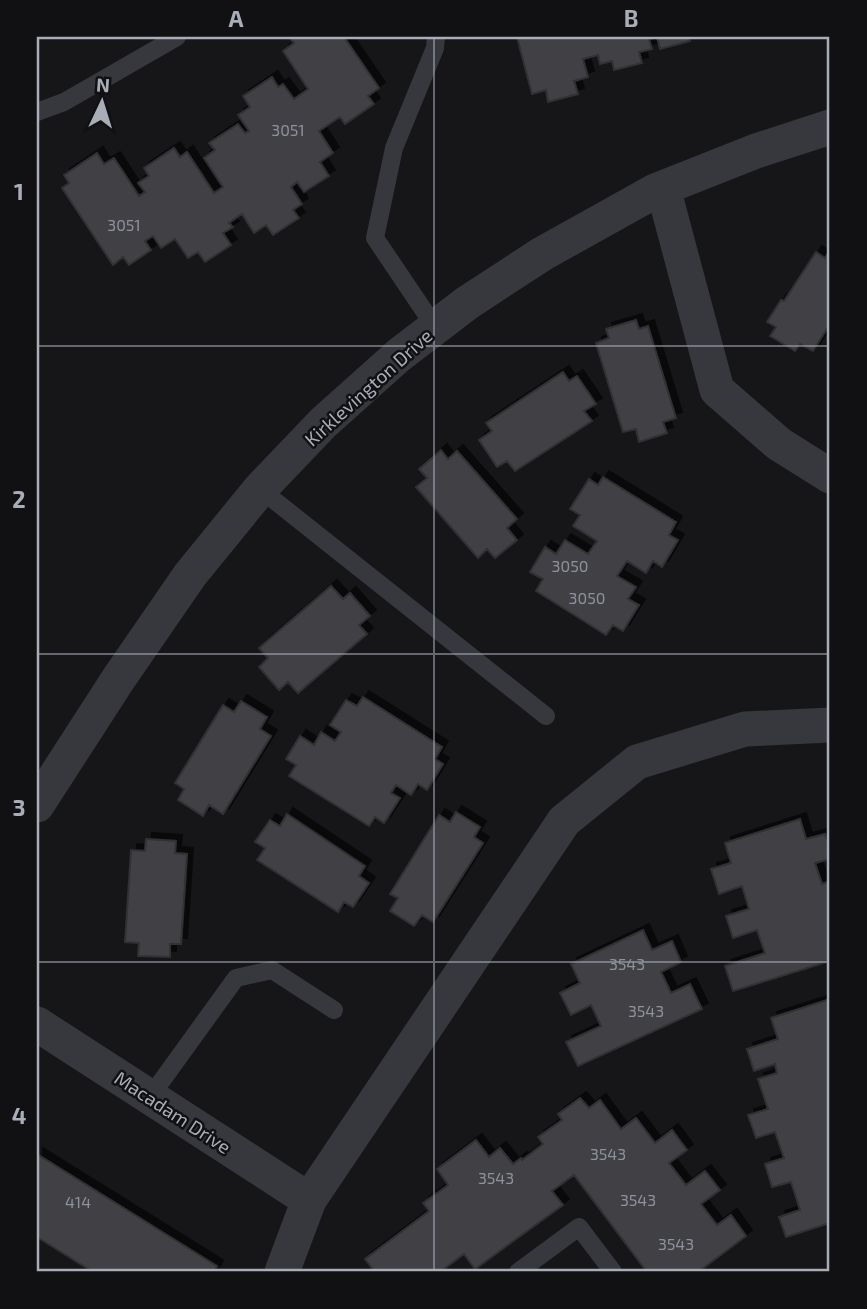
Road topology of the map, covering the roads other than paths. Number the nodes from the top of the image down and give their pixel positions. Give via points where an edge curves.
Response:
1 (177, 37) edge
2 (436, 37) edge
3 (37, 112) edge
4 (830, 127) edge
5 (663, 188) junction
6 (435, 327) junction
7 (830, 476) edge
8 (260, 489) junction
9 (545, 716) dead end
10 (830, 725) edge
11 (37, 805) edge
12 (334, 1010) dead end
13 (37, 1024) edge
14 (150, 1097) junction
15 (309, 1200) junction
16 (282, 1272) edge
17 (517, 1272) edge
18 (613, 1272) edge

1 - 3 lane via 64,102
2 - 6 lane via 394,148 374,238
4 - 5 street, Kirklevington Drive
5 - 6 street, Kirklevington Drive via 542,254
5 - 7 street via 717,390 779,444
6 - 8 street, Kirklevington Drive via 323,423
8 - 9 lane
8 - 11 street, Kirklevington Drive via 190,575
10 - 15 street via 745,729 637,762 564,821
12 - 14 lane via 272,970 236,978
13 - 14 street, Macadam Drive
14 - 15 street, Macadam Drive
15 - 16 street
17 - 18 lane via 579,1227

